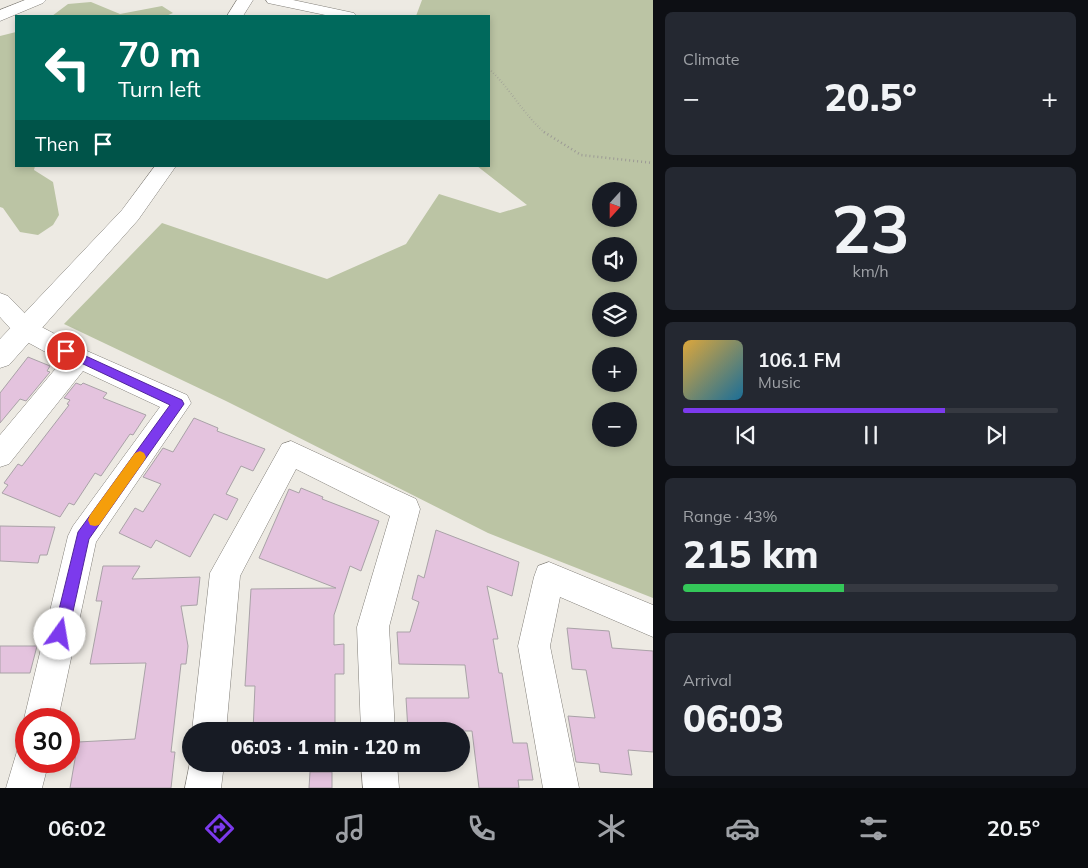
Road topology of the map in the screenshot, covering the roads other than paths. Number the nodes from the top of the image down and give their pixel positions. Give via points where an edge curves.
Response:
1 (38, 0) edge
2 (245, 0) edge
3 (274, 0) edge
4 (236, 15) edge
5 (344, 15) edge
6 (0, 16) edge
7 (165, 167) edge
8 (0, 302) edge
9 (26, 330) junction
10 (0, 357) edge
11 (79, 358) junction
12 (0, 456) edge
13 (653, 621) edge
14 (44, 708) edge
15 (210, 722) edge
16 (378, 722) edge
17 (205, 772) edge
18 (380, 772) edge
19 (28, 773) edge
20 (24, 788) edge
21 (203, 788) edge
22 (381, 788) edge
23 (561, 788) edge

1 - 6 street
2 - 4 street
3 - 5 street
7 - 9 street via 130,215
8 - 9 street
9 - 10 street
9 - 11 street
11 - 12 street
11 - 14 street via 178,404 83,536
13 - 23 street via 549,577 534,646
15 - 16 street via 225,573 291,453 406,509 373,627
17 - 21 street
18 - 22 street
19 - 20 street

